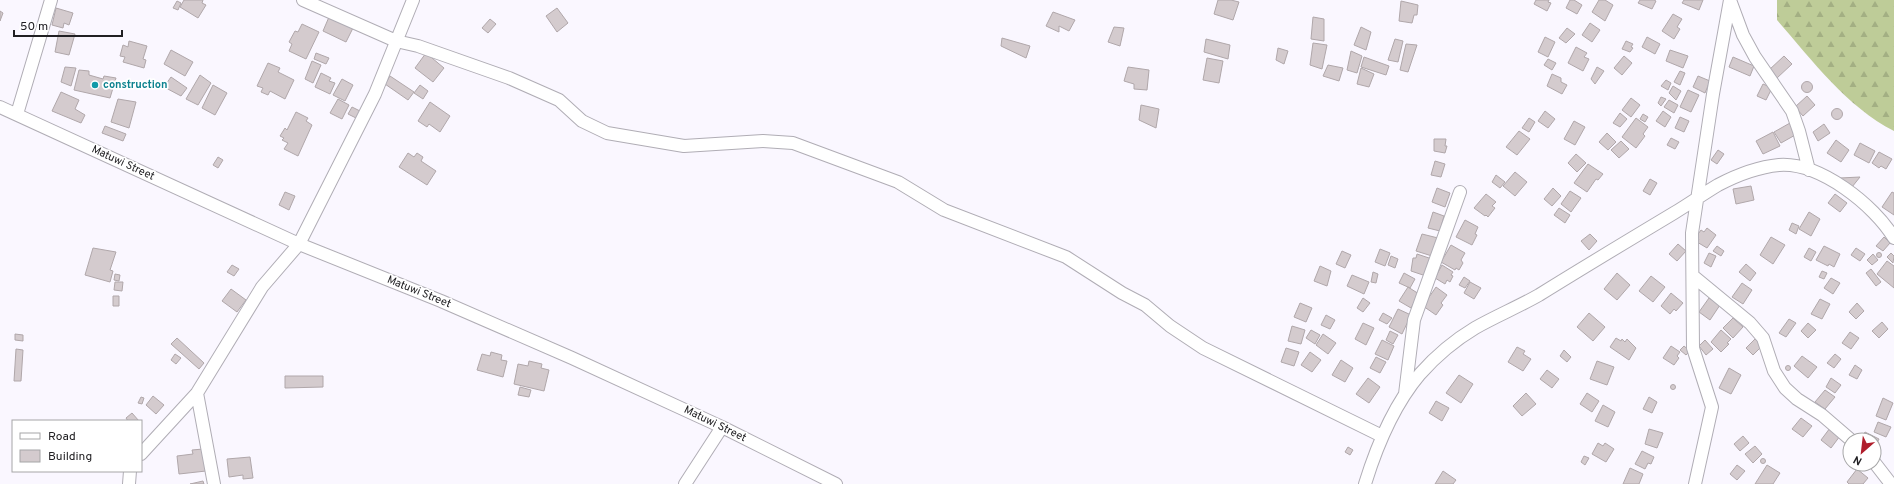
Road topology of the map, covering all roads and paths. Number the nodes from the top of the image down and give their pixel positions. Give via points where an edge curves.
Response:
1 (51, 0) edge
2 (303, 0) edge
3 (413, 0) edge
4 (1730, 0) edge
5 (396, 41) junction
6 (0, 106) edge
7 (17, 114) junction
8 (1809, 170) junction
9 (1460, 192) dead end
10 (1697, 199) junction
11 (1894, 238) edge
12 (299, 244) junction
13 (1693, 276) junction
14 (197, 393) junction
15 (1405, 396) junction
16 (722, 427) junction
17 (1842, 432) edge
18 (1382, 436) junction
19 (142, 453) edge
20 (130, 472) edge
21 (1882, 472) edge
22 (129, 484) edge
23 (214, 484) edge
24 (686, 484) edge
25 (836, 484) edge
26 (1365, 484) edge
27 (1695, 484) edge
28 (1891, 484) edge

1 - 7 street
2 - 5 street
3 - 5 street
4 - 8 street via 1743,35 1755,57 1792,111
4 - 10 street
5 - 12 street via 368,108
5 - 18 street via 418,46 509,78 559,100 582,121 606,133 684,146 763,141 793,142 898,182 944,210 1066,257 1145,305 1203,348
6 - 7 street, Matuwi Street
7 - 12 street, Matuwi Street
8 - 10 street via 1781,165 1753,170 1718,185
8 - 11 street via 1846,189 1882,222
9 - 15 street via 1414,320
10 - 13 street via 1692,233
10 - 15 street via 1531,300 1475,328 1420,374
12 - 14 street via 262,287
12 - 16 street, Matuwi Street via 441,301
13 - 17 street via 1750,323 1763,338 1774,371 1785,388
13 - 27 street via 1693,348 1712,407
14 - 19 street
14 - 23 street
15 - 18 street
16 - 24 street
16 - 25 street, Matuwi Street
18 - 26 street
20 - 22 street
21 - 28 street

